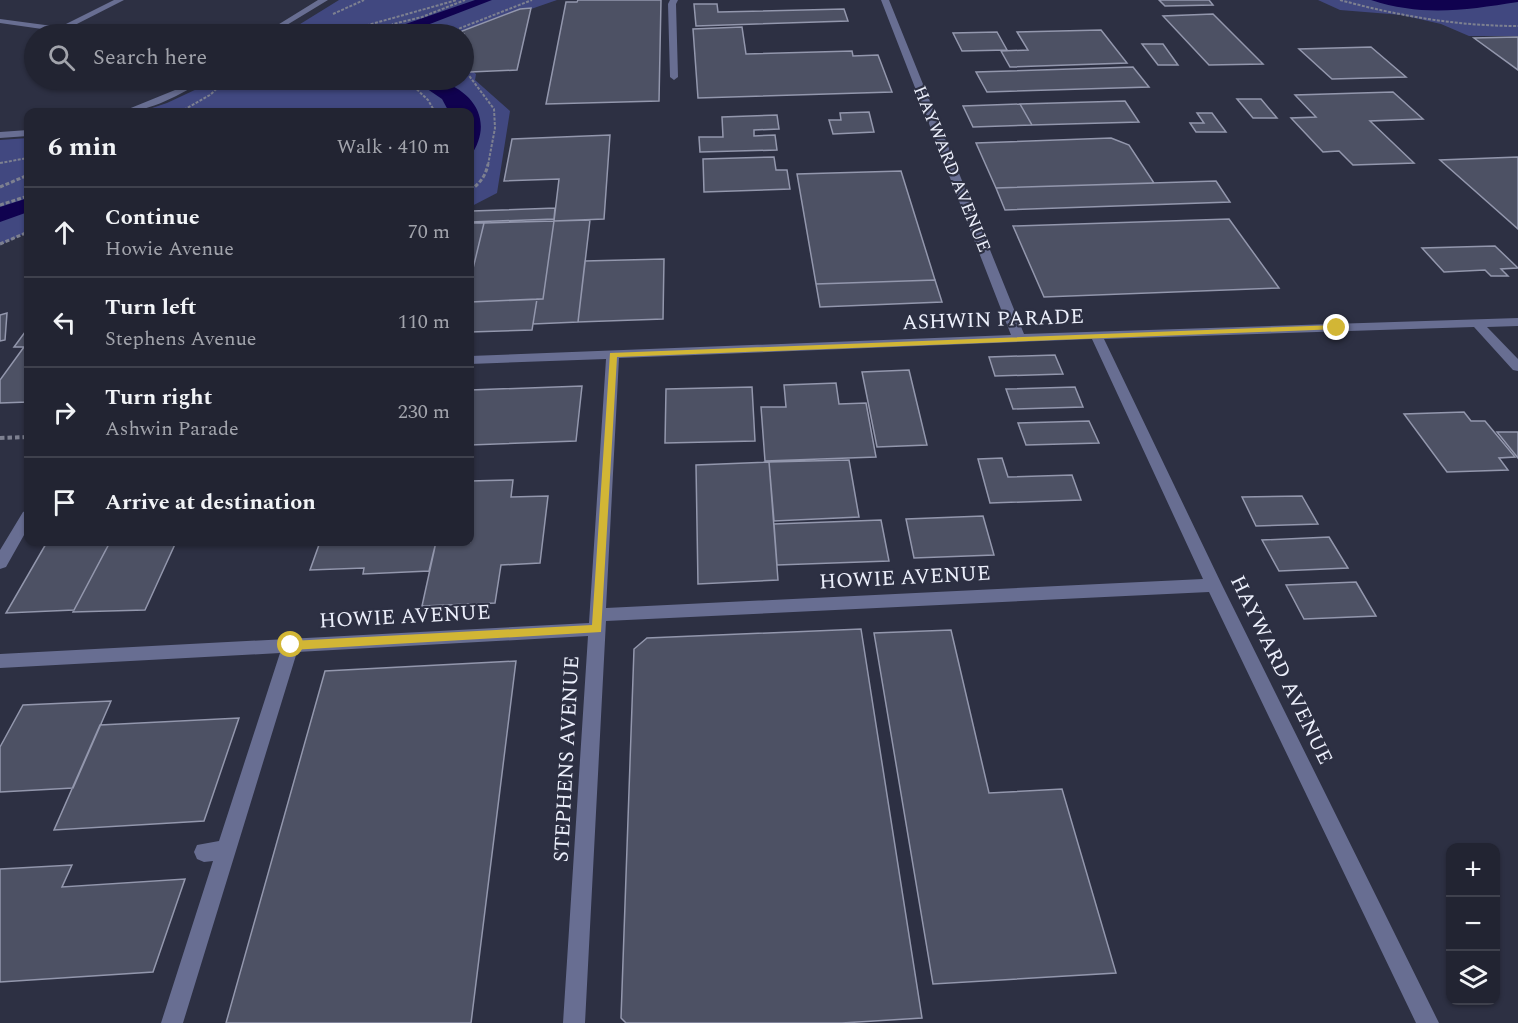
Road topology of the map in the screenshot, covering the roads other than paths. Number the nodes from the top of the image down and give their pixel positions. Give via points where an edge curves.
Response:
1 (120, 0) edge
2 (324, 0) edge
3 (674, 0) edge
4 (885, 0) edge
5 (0, 21) edge
6 (72, 24) edge
7 (284, 24) edge
8 (24, 25) edge
9 (674, 77) dead end
10 (181, 90) edge
11 (136, 108) edge
12 (24, 133) edge
13 (0, 135) edge
14 (1518, 322) edge
15 (1477, 323) junction
16 (1096, 335) junction
17 (1019, 338) junction
18 (613, 355) junction
19 (474, 360) edge
20 (1518, 367) edge
21 (24, 523) edge
22 (0, 563) edge
23 (1214, 585) junction
24 (597, 622) junction
25 (291, 645) junction
26 (0, 661) edge
27 (227, 850) junction
28 (204, 852) dead end
29 (172, 1023) edge
30 (574, 1023) edge
31 (1428, 1023) edge

1 - 6 street
2 - 7 street
3 - 9 street
4 - 17 street, HAYWARD AVENUE
5 - 8 street
10 - 11 street
12 - 13 street
14 - 15 street, ASHWIN PARADE
15 - 16 street, ASHWIN PARADE
15 - 20 street
16 - 17 street, ASHWIN PARADE
16 - 23 street, HAYWARD AVENUE
17 - 18 street, ASHWIN PARADE
18 - 19 street, ASHWIN PARADE
18 - 24 street, STEPHENS AVENUE
21 - 22 street
23 - 24 street, HOWIE AVENUE
23 - 31 street, HAYWARD AVENUE
24 - 25 street, HOWIE AVENUE
24 - 30 street, STEPHENS AVENUE
25 - 26 street, HOWIE AVENUE
25 - 27 street
27 - 28 street
27 - 29 street

